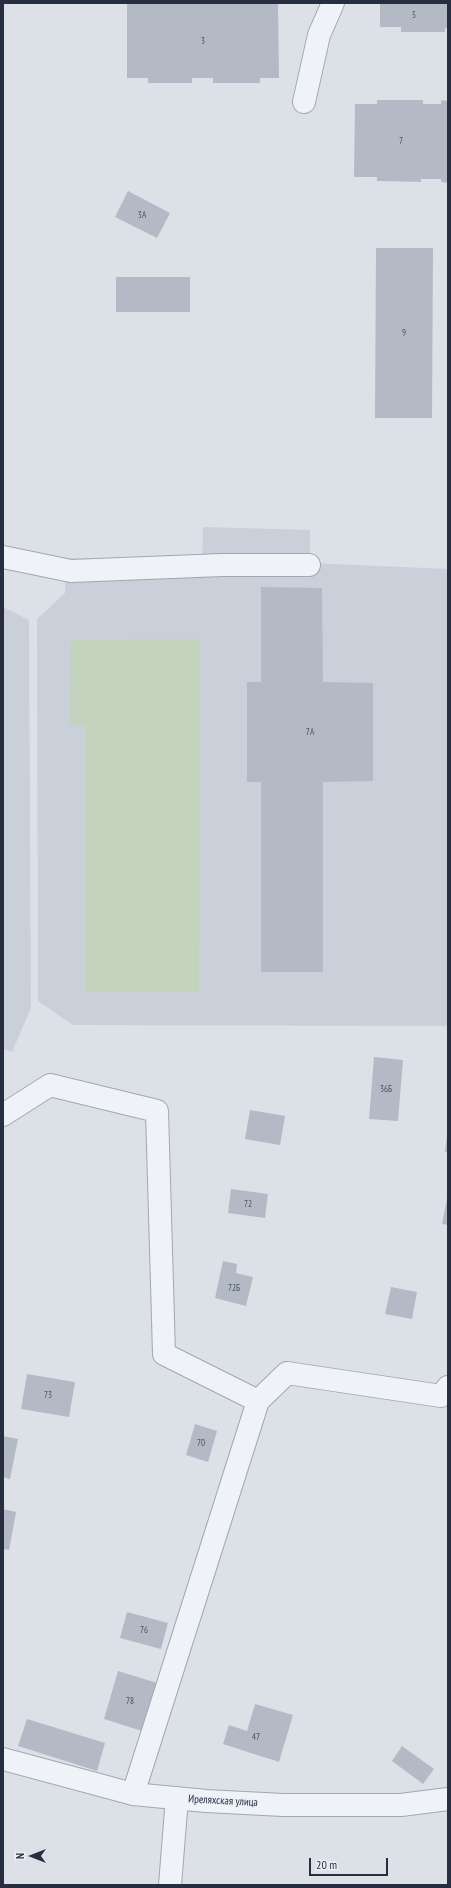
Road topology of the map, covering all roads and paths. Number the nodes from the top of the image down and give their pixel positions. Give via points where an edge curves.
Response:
1 (333, 3) edge
2 (304, 102) dead end
3 (3, 557) edge
4 (309, 565) dead end
5 (3, 1115) edge
6 (448, 1387) edge
7 (258, 1401) junction
8 (3, 1759) edge
9 (133, 1794) junction
10 (177, 1798) junction
11 (448, 1799) edge
12 (170, 1885) edge

1 - 2 street via 319,35
3 - 4 street via 70,570
5 - 7 street via 50,1085 157,1111 164,1354
6 - 7 street via 441,1396 287,1373
7 - 9 street
8 - 9 street, Иреляхская улица
9 - 10 street, Иреляхская улица
10 - 11 street, Иреляхская улица via 283,1805 401,1805
10 - 12 street

